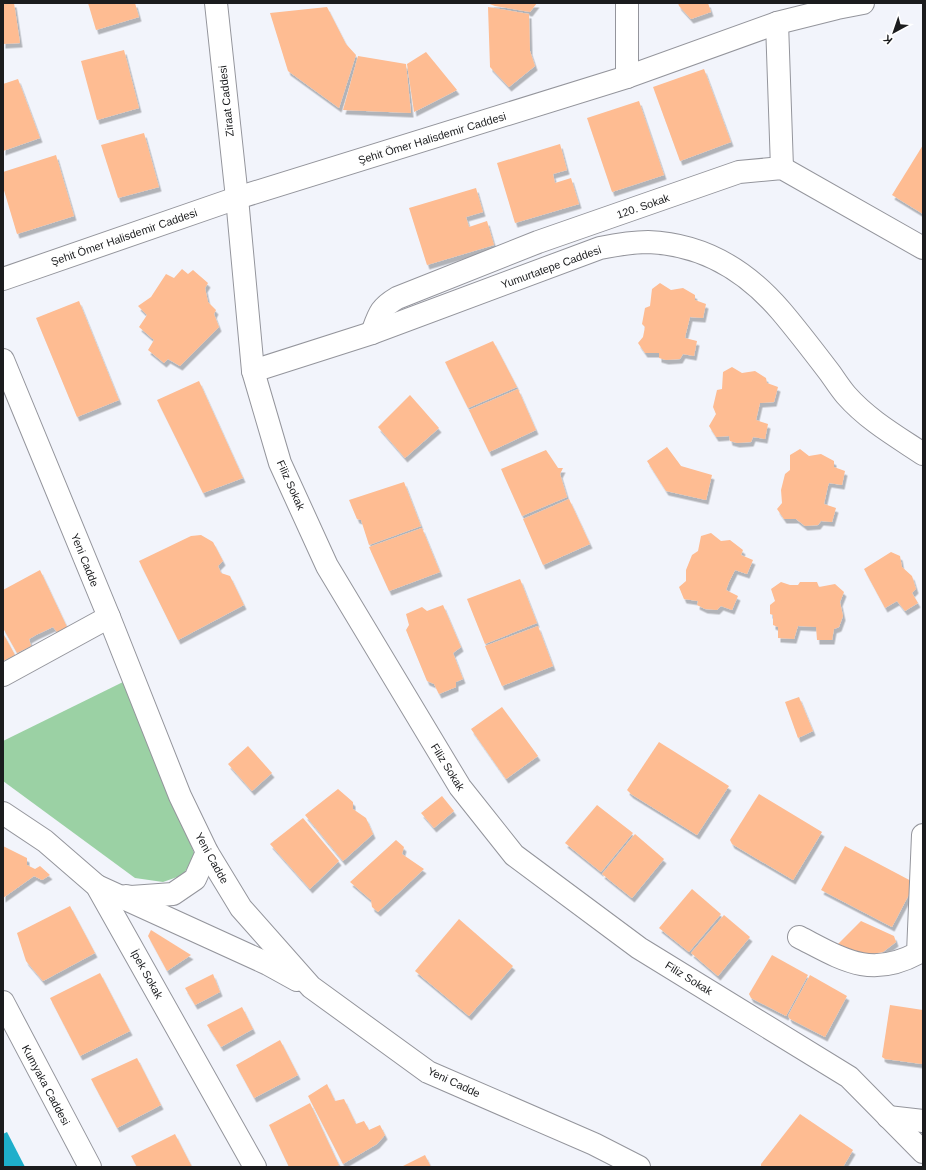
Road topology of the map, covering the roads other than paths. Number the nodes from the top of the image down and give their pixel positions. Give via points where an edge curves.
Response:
1 (216, 3) edge
2 (627, 3) edge
3 (863, 3) edge
4 (777, 23) junction
5 (627, 77) junction
6 (782, 168) junction
7 (237, 198) junction
8 (923, 248) edge
9 (3, 279) edge
10 (372, 333) junction
11 (3, 360) edge
12 (253, 371) junction
13 (923, 454) edge
14 (109, 616) junction
15 (3, 675) edge
16 (3, 813) edge
17 (923, 835) edge
18 (207, 852) junction
19 (97, 886) junction
20 (799, 937) dead end
21 (310, 987) junction
22 (3, 1002) edge
23 (888, 1116) junction
24 (923, 1121) edge
25 (923, 1152) edge
26 (90, 1167) edge
27 (255, 1167) edge
28 (639, 1167) edge

1 - 7 street, Ziraat Caddesi
2 - 5 street
3 - 4 street, Şehit Ömer Halisdemir Caddesi
4 - 5 street, Şehit Ömer Halisdemir Caddesi
4 - 6 street
5 - 7 street, Şehit Ömer Halisdemir Caddesi
6 - 8 street
6 - 10 street, 120. Sokak via 740,172 538,242 397,298 380,312
7 - 9 street, Şehit Ömer Halisdemir Caddesi
7 - 12 street, Filiz Sokak
10 - 12 street, Yumurtatepe Caddesi
10 - 13 street, Yumurtatepe Caddesi via 600,248 648,242 680,246 707,254 734,268 758,286 781,311 845,394 880,426
11 - 14 street, Yeni Cadde
12 - 23 street, Filiz Sokak via 280,464 327,566 460,787 514,855 639,948 849,1077
14 - 15 street
14 - 18 street, Yeni Cadde via 180,796
16 - 19 street, İpek Sokak via 45,841
17 - 20 street via 918,952 896,963 871,966 844,959
18 - 19 street via 195,879 173,894 131,897
18 - 21 street, Yeni Cadde via 241,908
19 - 21 street via 268,964
19 - 27 street, İpek Sokak
21 - 28 street, Yeni Cadde via 428,1072 594,1144
22 - 26 street, Kumyaka Caddesi
23 - 24 street
23 - 25 street, Filiz Sokak

